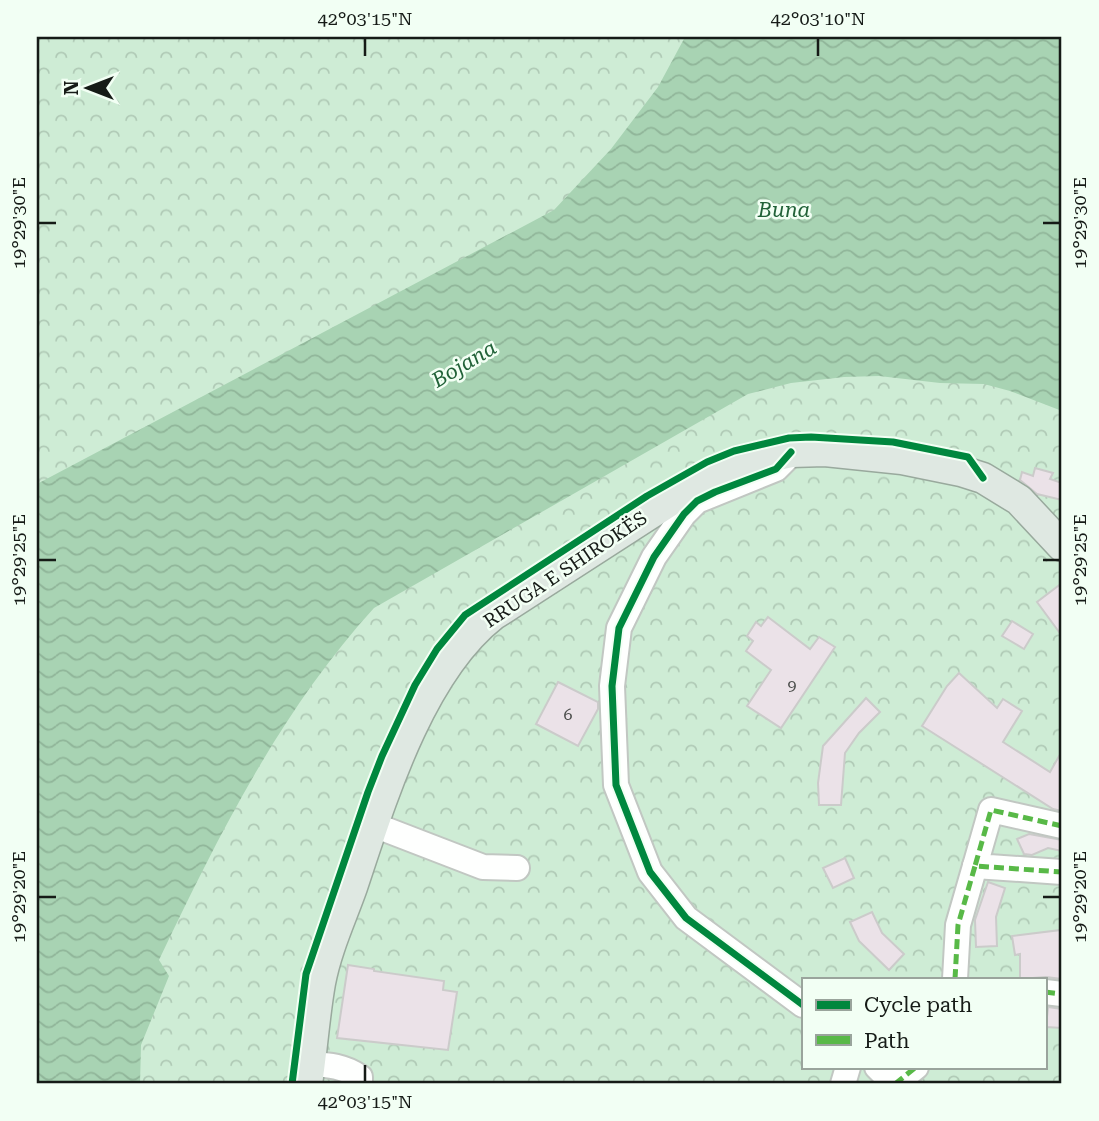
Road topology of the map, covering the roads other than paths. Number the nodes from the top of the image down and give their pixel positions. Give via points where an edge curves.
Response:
1 (791, 452) junction
2 (1062, 546) edge
3 (374, 825) junction
4 (1062, 826) edge
5 (975, 866) junction
6 (517, 868) dead end
7 (1062, 872) edge
8 (956, 978) edge
9 (802, 1004) edge
10 (878, 1068) edge
11 (915, 1068) edge
12 (309, 1074) edge
13 (360, 1084) edge
14 (895, 1084) edge

1 - 2 main road, RRUGA E SHIROKËS via 869,455 972,474 1019,500
1 - 3 main road, RRUGA E SHIROKËS via 746,462 699,482 480,626 449,662 415,721
1 - 9 street via 776,468 697,501 684,514 654,557 619,628 612,686 616,785 650,872 686,918
3 - 6 street via 483,867
3 - 12 main road, RRUGA E SHIROKËS via 324,969
4 - 5 street via 991,810
5 - 7 street
5 - 8 street via 958,925
10 - 14 street
11 - 14 street
12 - 13 street via 336,1065 360,1077

